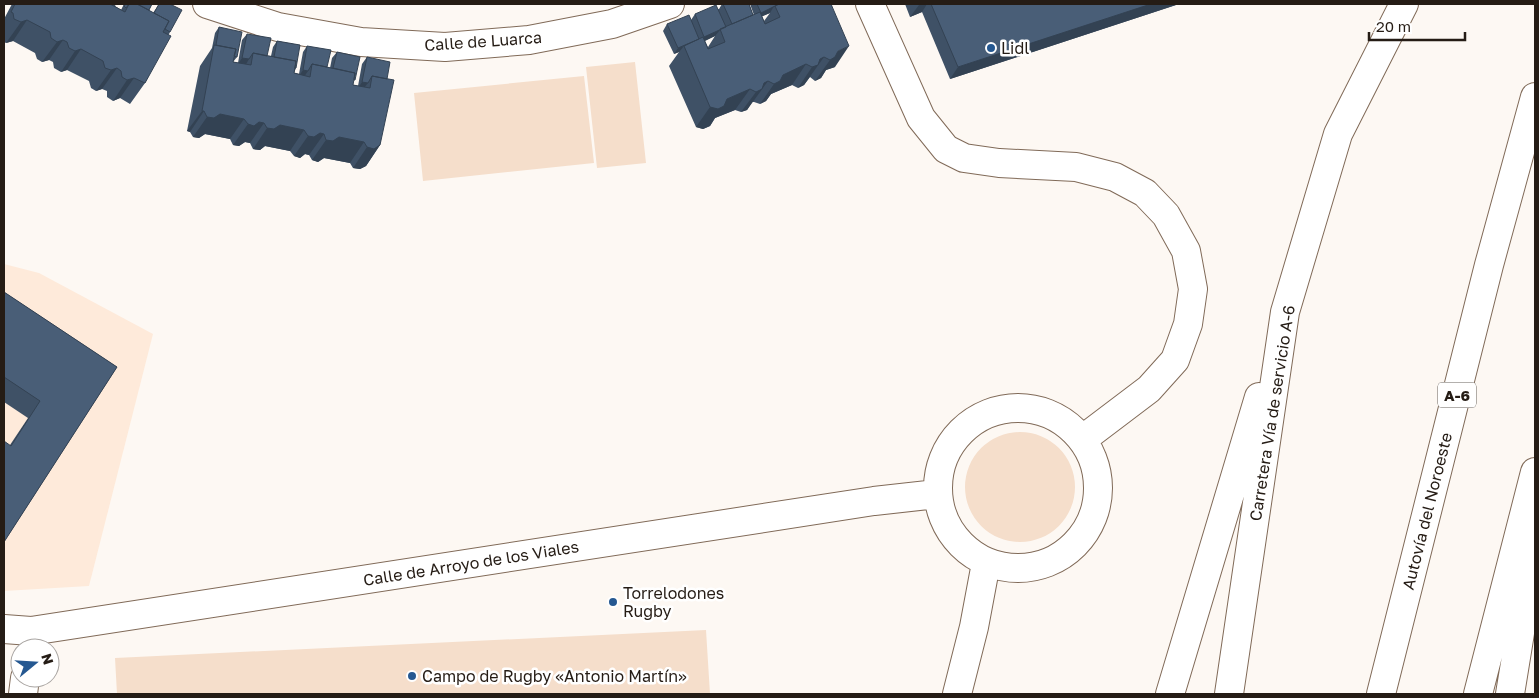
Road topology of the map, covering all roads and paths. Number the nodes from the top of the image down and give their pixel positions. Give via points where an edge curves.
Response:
1 (207, 4) edge
2 (670, 4) edge
3 (870, 4) edge
4 (1404, 4) edge
5 (1535, 97) edge
6 (1285, 312) junction
7 (1083, 439) junction
8 (1535, 472) edge
9 (938, 494) junction
10 (1535, 541) edge
11 (986, 563) junction
12 (4, 629) edge
13 (25, 638) edge
14 (42, 638) edge
15 (957, 694) edge
16 (1170, 694) edge
17 (1229, 694) edge
18 (1381, 694) edge
19 (1478, 694) edge
20 (1510, 694) edge

1 - 2 main road, Calle de Luarca via 278,27 352,41 445,47 529,40 612,24
3 - 7 main road via 921,118 946,149 964,158 1076,167 1116,177 1145,193 1166,215 1186,250 1193,289 1188,324 1174,360 1149,389
4 - 6 main road, Carretera Vía de servicio A-6 via 1338,134
5 - 18 main road, Autovía del Noroeste / A-6
6 - 16 main road
6 - 17 main road, Carretera Vía de servicio A-6
7 - 9 main road via 1057,416 1024,406 990,411 961,430 942,459
7 - 11 main road via 1098,471 1098,506 1082,538 1055,560 1030,567 1021,569
8 - 19 main road
9 - 11 main road via 945,522 962,546
9 - 14 main road, Calle de Arroyo de los Viales via 874,501
10 - 20 main road
11 - 15 main road
12 - 13 main road, Calle de Arroyo de los Viales

